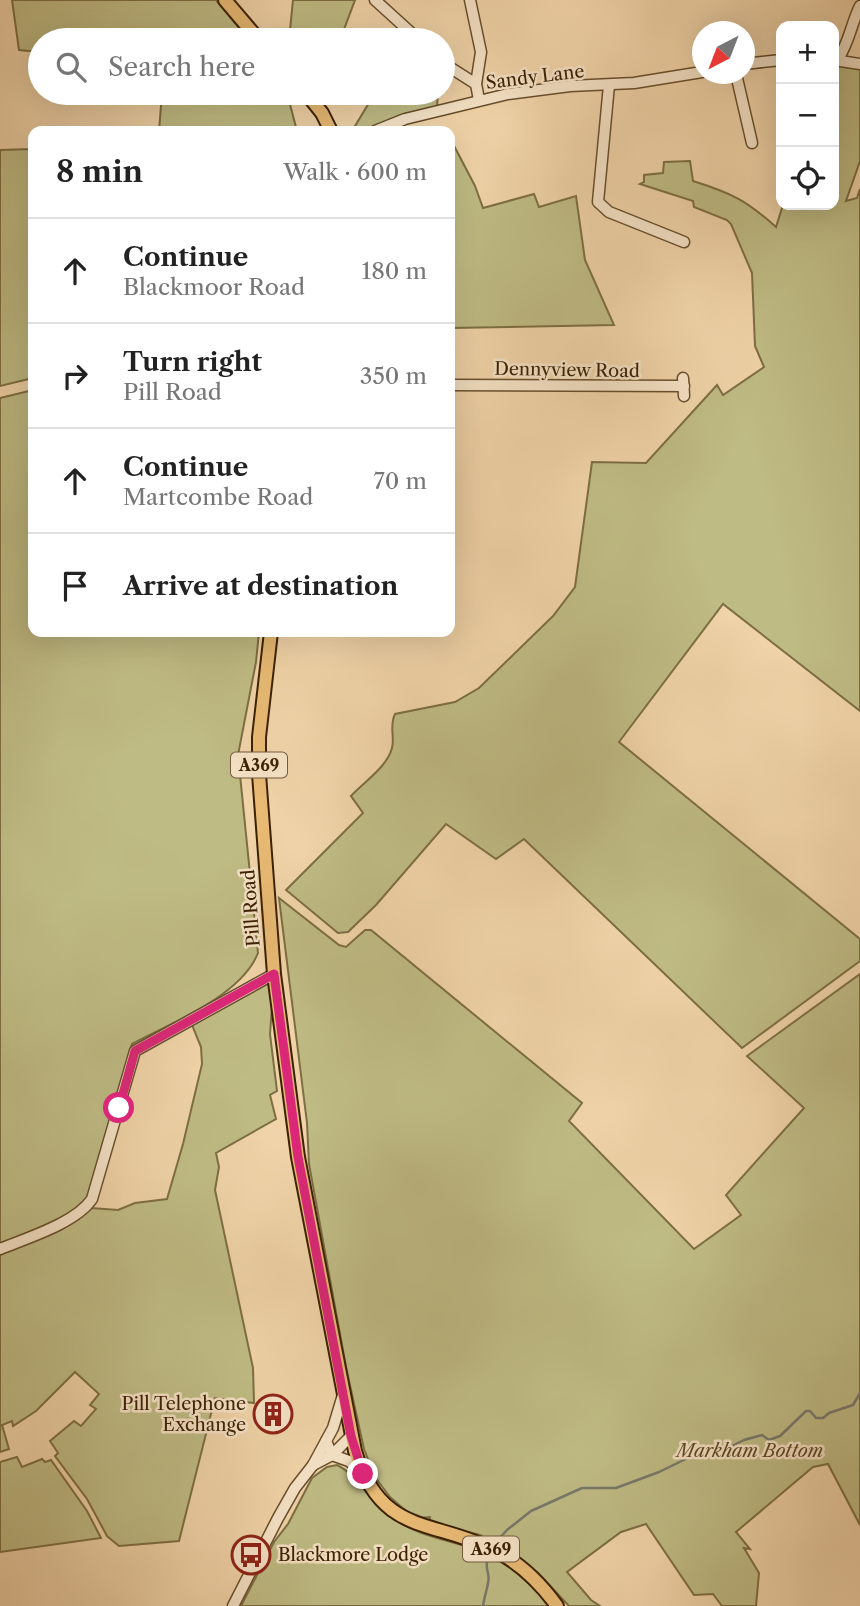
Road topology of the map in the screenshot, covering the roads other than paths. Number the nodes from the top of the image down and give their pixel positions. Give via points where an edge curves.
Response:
1 (225, 0) edge
2 (375, 0) edge
3 (470, 0) edge
4 (860, 6) edge
5 (249, 28) edge
6 (406, 28) edge
7 (839, 55) edge
8 (776, 61) edge
9 (839, 61) edge
10 (755, 63) edge
11 (860, 64) edge
12 (455, 71) edge
13 (692, 73) edge
14 (476, 84) junction
15 (738, 84) edge
16 (609, 85) junction
17 (479, 100) junction
18 (316, 105) edge
19 (328, 126) edge
20 (388, 126) edge
21 (752, 143) dead end
22 (684, 242) dead end
23 (455, 385) edge
24 (684, 387) dead end
25 (270, 637) edge
26 (274, 974) junction
27 (0, 1250) edge
28 (343, 1395) junction
29 (333, 1428) junction
30 (350, 1431) junction
31 (326, 1441) junction
32 (332, 1455) junction
33 (313, 1465) junction
34 (363, 1474) junction
35 (233, 1606) edge
36 (557, 1606) edge

1 - 5 main road
2 - 6 street
3 - 14 street via 481,52
4 - 7 street via 848,44
8 - 10 street
9 - 11 street
12 - 14 street
13 - 16 street, Sandy Lane
14 - 17 street
15 - 21 street
16 - 17 street, Sandy Lane
16 - 22 street via 598,202 609,212
17 - 20 street, Sandy Lane
18 - 19 main road
23 - 24 street, Dennyview Road
25 - 26 main road, Pill Road / A369 via 259,774
26 - 27 street via 135,1051 88,1206
26 - 28 main road, Pill Road / A369 via 296,1149
28 - 29 street, Pill Road
28 - 30 main road, A369
29 - 30 street
29 - 31 street, Pill Road
30 - 32 street, Pill Road
30 - 34 main road, A369
31 - 32 street
31 - 33 street, Pill Road
32 - 33 street, Pill Road
32 - 34 street via 349,1461
33 - 35 street, Pill Road via 295,1488
34 - 36 main road, A369 via 394,1511 427,1529 497,1552 518,1564

